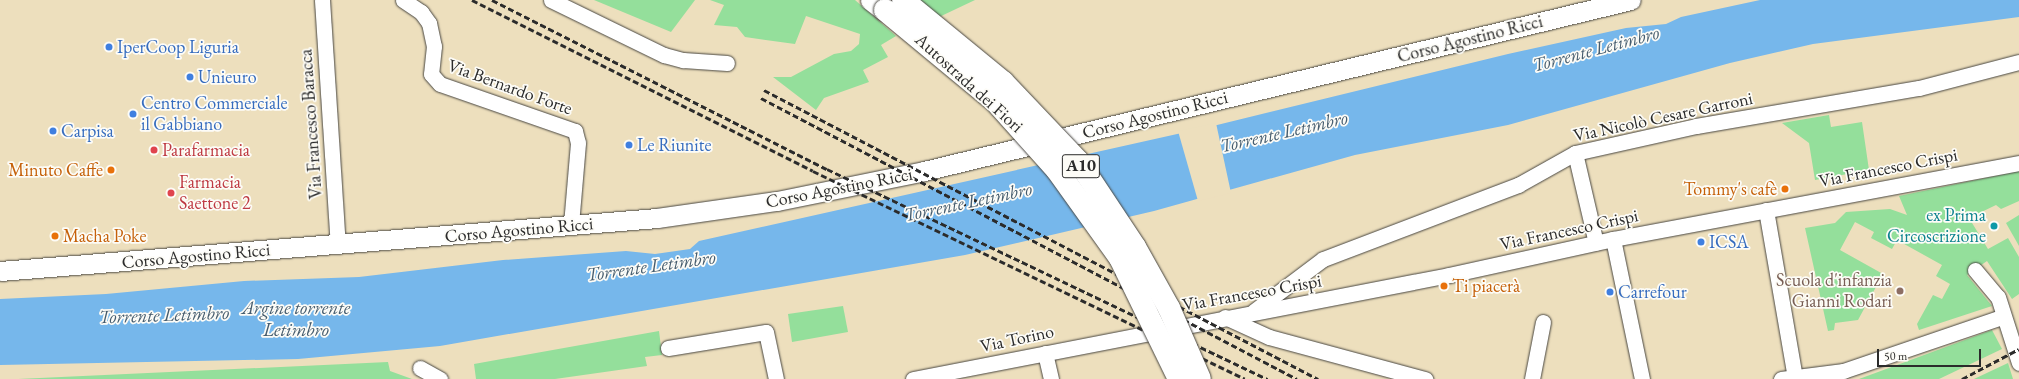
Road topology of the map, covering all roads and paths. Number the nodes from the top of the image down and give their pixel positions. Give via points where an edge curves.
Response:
1 (322, 0) edge
2 (403, 0) edge
3 (551, 0) edge
4 (1631, 0) edge
5 (886, 3) edge
6 (2019, 62) edge
7 (728, 63) dead end
8 (1576, 153) junction
9 (2019, 163) edge
10 (1766, 210) junction
11 (571, 225) junction
12 (1613, 239) junction
13 (1596, 243) junction
14 (338, 245) junction
15 (0, 266) edge
16 (31, 270) junction
17 (1975, 270) dead end
18 (0, 271) edge
19 (1251, 312) junction
20 (1225, 317) junction
21 (2002, 318) junction
22 (1543, 322) dead end
23 (1128, 335) joint
24 (668, 348) dead end
25 (1045, 353) junction
26 (2019, 363) edge
27 (420, 368) dead end
28 (1845, 375) edge
29 (929, 378) edge
30 (1788, 378) edge
31 (440, 379) edge
32 (776, 379) edge
33 (913, 379) edge
34 (1051, 379) edge
35 (1179, 379) edge
36 (1200, 379) edge
37 (1425, 379) edge
38 (1532, 379) edge
39 (1642, 379) edge

1 - 14 street, Via Francesco Baracca
2 - 11 street, Via Bernardo Forte via 420,12 428,23 434,46 433,79 454,89 575,131 578,143
3 - 7 street via 664,55 691,61
4 - 11 main road, Corso Agostino Ricci via 924,171 777,201 657,218
5 - 35 highway, Autostrada dei Fiori / A10, bridge via 995,101 1057,170 1120,258
5 - 36 highway, Autostrada dei Fiori / A10, bridge via 1003,82 1078,161 1135,247 1169,308
6 - 8 street, Via Nicolò Cesare Garroni via 1919,88 1696,126
8 - 13 street
8 - 19 street, Via Nicolò Cesare Garroni via 1518,185 1323,259
9 - 10 street, Via Francesco Crispi
10 - 12 street, Via Francesco Crispi
10 - 30 street
11 - 14 main road, Corso Agostino Ricci
12 - 13 street, Via Francesco Crispi
12 - 39 street
13 - 19 street, Via Francesco Crispi
14 - 16 main road, Corso Agostino Ricci
15 - 16 main road, Corso Agostino Ricci
16 - 18 main road, Corso Agostino Ricci
17 - 21 street via 1998,298
19 - 20 street, Via Francesco Crispi
20 - 23 street, Via Francesco Crispi
20 - 37 street via 1269,337
21 - 26 street
21 - 28 street
22 - 38 street
23 - 25 street, Via Torino
24 - 32 street via 766,332
25 - 29 street, Via Torino
25 - 34 street
27 - 31 street
28 - 30 street
29 - 33 street, Via Torino

